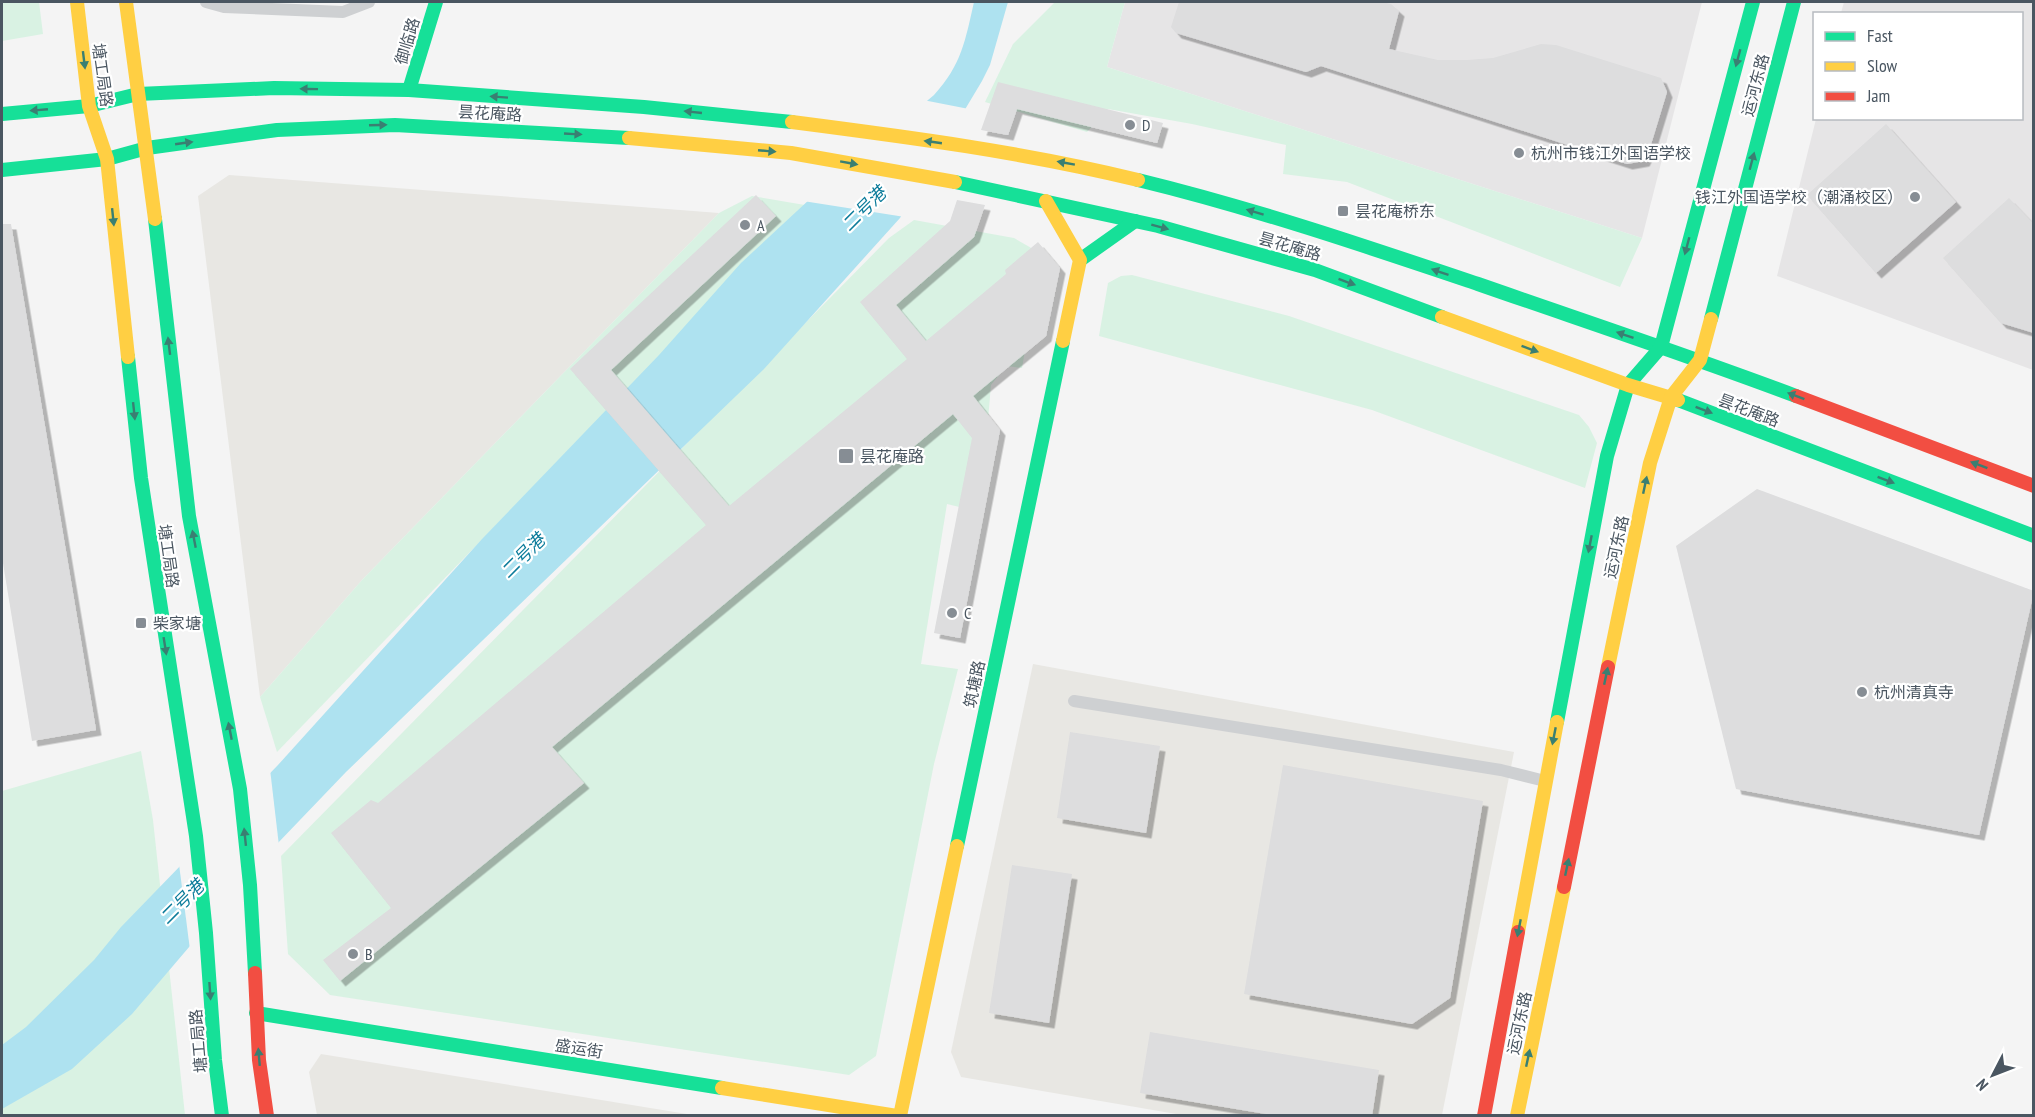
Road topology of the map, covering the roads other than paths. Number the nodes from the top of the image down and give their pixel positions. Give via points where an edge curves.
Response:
1 (77, 2) edge
2 (126, 2) edge
3 (206, 2) edge
4 (369, 2) edge
5 (436, 2) edge
6 (1753, 2) edge
7 (1794, 2) edge
8 (409, 90) junction
9 (138, 94) junction
10 (89, 106) junction
11 (2, 114) edge
12 (147, 148) junction
13 (107, 159) junction
14 (2, 170) edge
15 (1046, 201) junction
16 (1136, 221) junction
17 (1080, 260) junction
18 (1660, 347) junction
19 (1700, 360) junction
20 (1628, 386) junction
21 (1671, 397) junction
22 (2034, 486) edge
23 (2034, 536) edge
24 (1074, 701) dead end
25 (1546, 781) junction
26 (256, 1013) junction
27 (222, 1116) edge
28 (267, 1116) edge
29 (899, 1116) edge
30 (1484, 1116) edge
31 (1516, 1116) edge

1 -> 10 main road, 塘工局路
2 - 9 main road, 塘工局路
3 - 4 lane via 224,7 343,12
5 - 8 main road, 御临路
6 -> 18 main road, 运河东路
19 -> 7 main road, 运河东路
8 -> 9 main road, 昙花庵路 via 274,88
18 -> 8 main road, 昙花庵路 via 1326,233 1196,194 1086,167 793,122
9 - 10 main road, 昙花庵路
9 - 12 main road, 塘工局路
10 -> 11 main road, 昙花庵路
10 - 13 main road, 塘工局路
12 - 13 main road, 昙花庵路
12 -> 15 main road, 昙花庵路 via 277,130 395,124 603,136 791,153
26 -> 12 main road, 塘工局路 via 250,885 240,789 189,516
13 - 14 main road, 昙花庵路
13 -> 27 main road, 塘工局路 via 141,478 196,836
15 - 16 main road, 昙花庵路
15 - 17 main road
16 - 17 main road
16 -> 20 main road, 昙花庵路 via 1316,270
17 - 29 main road, 筑塘路
18 - 19 main road, 昙花庵路
18 - 20 main road, 运河东路
19 - 21 main road, 运河东路
22 -> 19 main road, 昙花庵路
20 - 21 main road, 昙花庵路
20 -> 25 main road, 运河东路 via 1607,456
21 -> 23 main road, 昙花庵路
31 -> 21 main road, 运河东路 via 1650,463
24 - 25 lane via 1501,770
25 -> 30 main road, 运河东路
28 -> 26 main road, 塘工局路
26 - 29 main road, 盛运街

